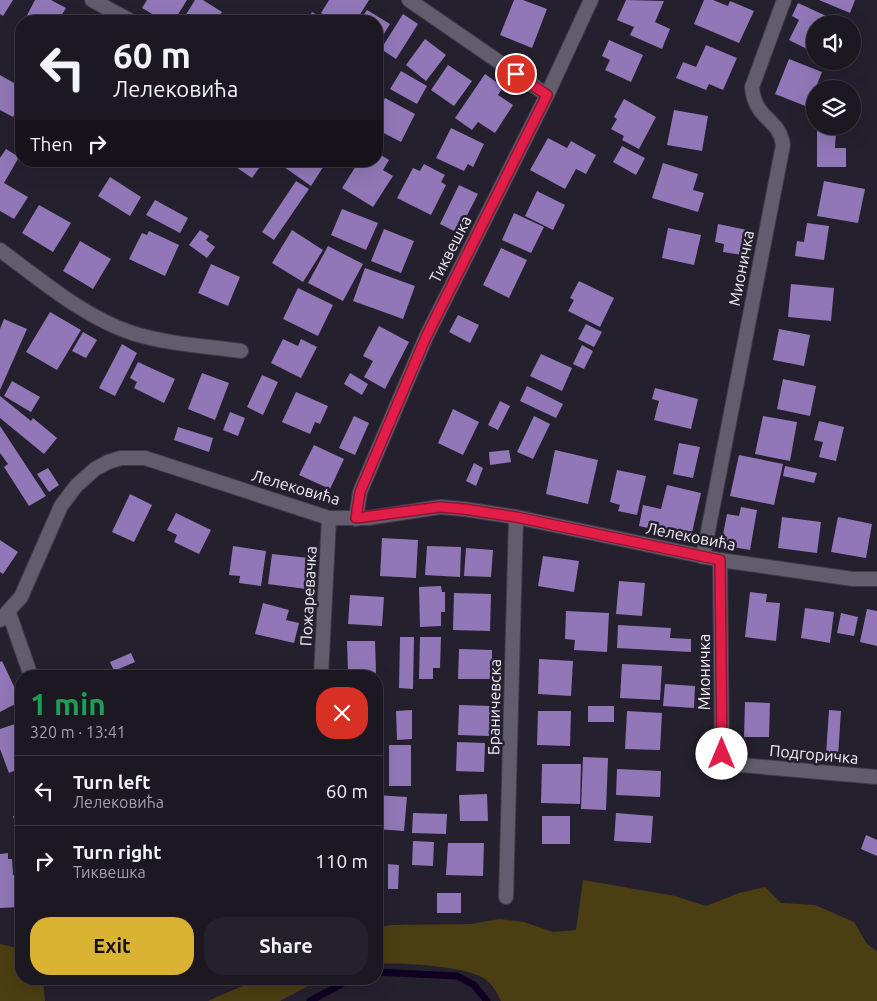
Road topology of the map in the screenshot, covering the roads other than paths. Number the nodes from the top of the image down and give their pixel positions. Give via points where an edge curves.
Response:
1 (92, 0) edge
2 (409, 0) edge
3 (591, 0) edge
4 (784, 0) edge
5 (120, 15) edge
6 (547, 95) junction
7 (0, 250) edge
8 (241, 351) dead end
9 (516, 517) junction
10 (329, 518) junction
11 (356, 518) junction
12 (702, 557) junction
13 (720, 560) junction
14 (877, 579) edge
15 (4, 616) edge
16 (28, 670) edge
17 (321, 670) edge
18 (722, 754) joint
19 (877, 778) edge
20 (506, 897) dead end

1 - 5 street
2 - 6 street
3 - 6 street, Тиквешка
4 - 12 street, Мионичка via 752,87 753,100 759,112 776,126 782,135 783,145
6 - 11 street, Тиквешка via 426,337 360,492
7 - 8 street via 88,313 131,332 161,340
9 - 11 street, Лелековића via 440,507
9 - 12 street, Лелековића
9 - 20 street, Браничевска
10 - 11 street, Лелековића
10 - 15 street, Лелековића via 145,458 121,458 95,469 61,506 21,597
10 - 17 street, Пожаревачка
12 - 13 street, Лелековића
13 - 14 street, Лелековића via 853,579
13 - 18 street, Мионичка
15 - 16 street
18 - 19 street, Подгоричка via 740,765

